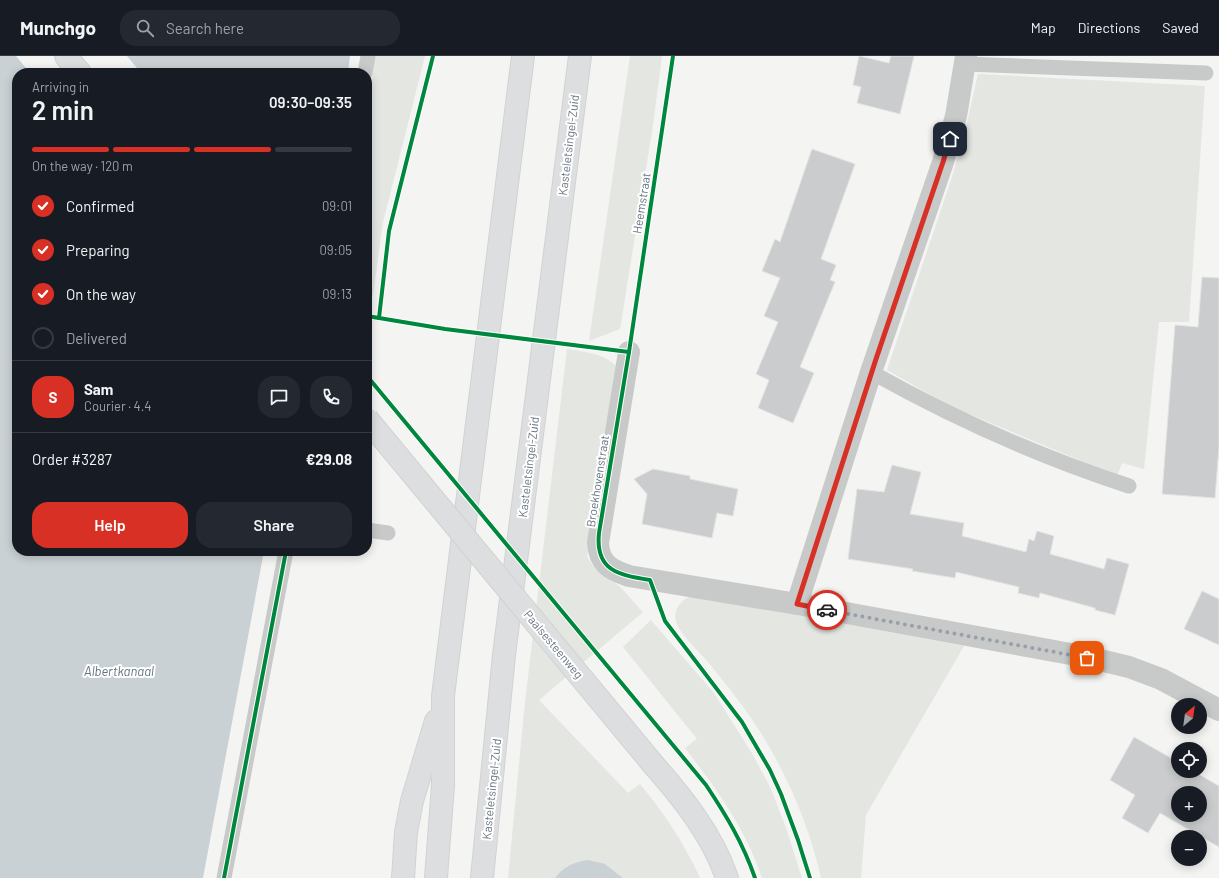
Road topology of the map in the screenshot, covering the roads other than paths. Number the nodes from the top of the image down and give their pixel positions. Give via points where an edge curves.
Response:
1 (66, 56) edge
2 (368, 56) edge
3 (523, 56) edge
4 (580, 56) edge
5 (966, 60) edge
6 (76, 68) edge
7 (367, 68) edge
8 (1206, 73) dead end
9 (628, 352) dead end
10 (872, 372) junction
11 (372, 425) edge
12 (1128, 486) dead end
13 (372, 531) edge
14 (388, 533) dead end
15 (285, 556) edge
16 (797, 604) junction
17 (443, 696) junction
18 (1219, 710) edge
19 (224, 878) edge
20 (402, 878) edge
21 (436, 878) edge
22 (482, 878) edge
23 (727, 878) edge

1 - 6 main road
2 - 7 lane
3 - 17 main road
4 - 22 main road, Kasteletsingel-Zuid via 504,655
5 - 8 lane
5 - 10 street via 956,116 943,162
9 - 16 street, Broekhovenstraat via 599,534 598,549 606,565 629,576
10 - 12 lane via 914,396 1015,442 1093,475
10 - 16 street
11 - 23 main road, Paalsesteenweg, bridge via 682,798 703,830
13 - 14 lane
15 - 19 lane
16 - 18 street, Broekhovenstraat via 1129,667 1161,679
17 - 20 main road via 412,801
17 - 21 main road via 443,785

